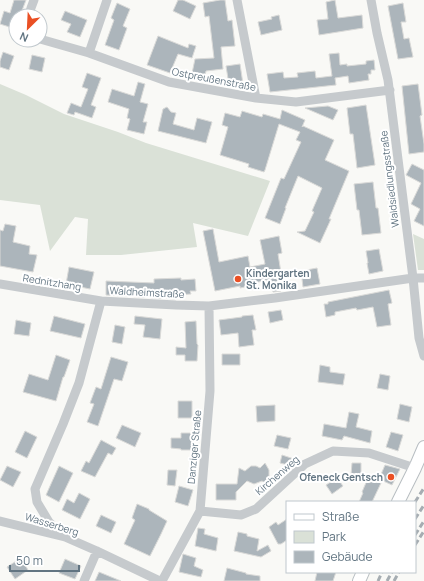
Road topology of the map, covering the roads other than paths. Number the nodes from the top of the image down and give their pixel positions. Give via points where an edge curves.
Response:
1 (107, 0) edge
2 (237, 0) edge
3 (371, 0) edge
4 (48, 41) edge
5 (89, 53) junction
6 (390, 90) junction
7 (256, 98) junction
8 (413, 278) junction
9 (424, 278) edge
10 (0, 284) edge
11 (101, 301) junction
12 (209, 306) junction
13 (424, 356) edge
14 (424, 447) edge
15 (415, 468) junction
16 (398, 501) edge
17 (200, 511) junction
18 (0, 521) edge
19 (65, 537) junction
20 (97, 551) junction
21 (84, 581) edge
22 (161, 581) edge

1 - 5 street
2 - 7 street
3 - 6 street, Waldsiedlungsstraße
4 - 5 street, Ostpreußenstraße
5 - 7 street, Ostpreußenstraße via 169,82
6 - 7 street, Ostpreußenstraße via 296,102
6 - 8 street, Waldsiedlungsstraße
8 - 9 street, Waldheimstraße
8 - 12 street, Waldheimstraße
8 - 13 street, Waldsiedlungsstraße via 419,338
10 - 11 street, Rednitzhang
11 - 12 street, Waldheimstraße
11 - 19 street, Waldheimstraße via 79,383 35,489 37,502 49,522
12 - 17 street, Danziger Straße via 210,392
14 - 15 main road
15 - 16 main road
15 - 17 street, Kirchenweg via 369,452 333,451 305,464 256,509 241,515
17 - 22 street, Danziger Straße
18 - 19 street, Wasserberg
19 - 20 street, Wasserberg
20 - 21 street
20 - 22 street, Wasserberg

